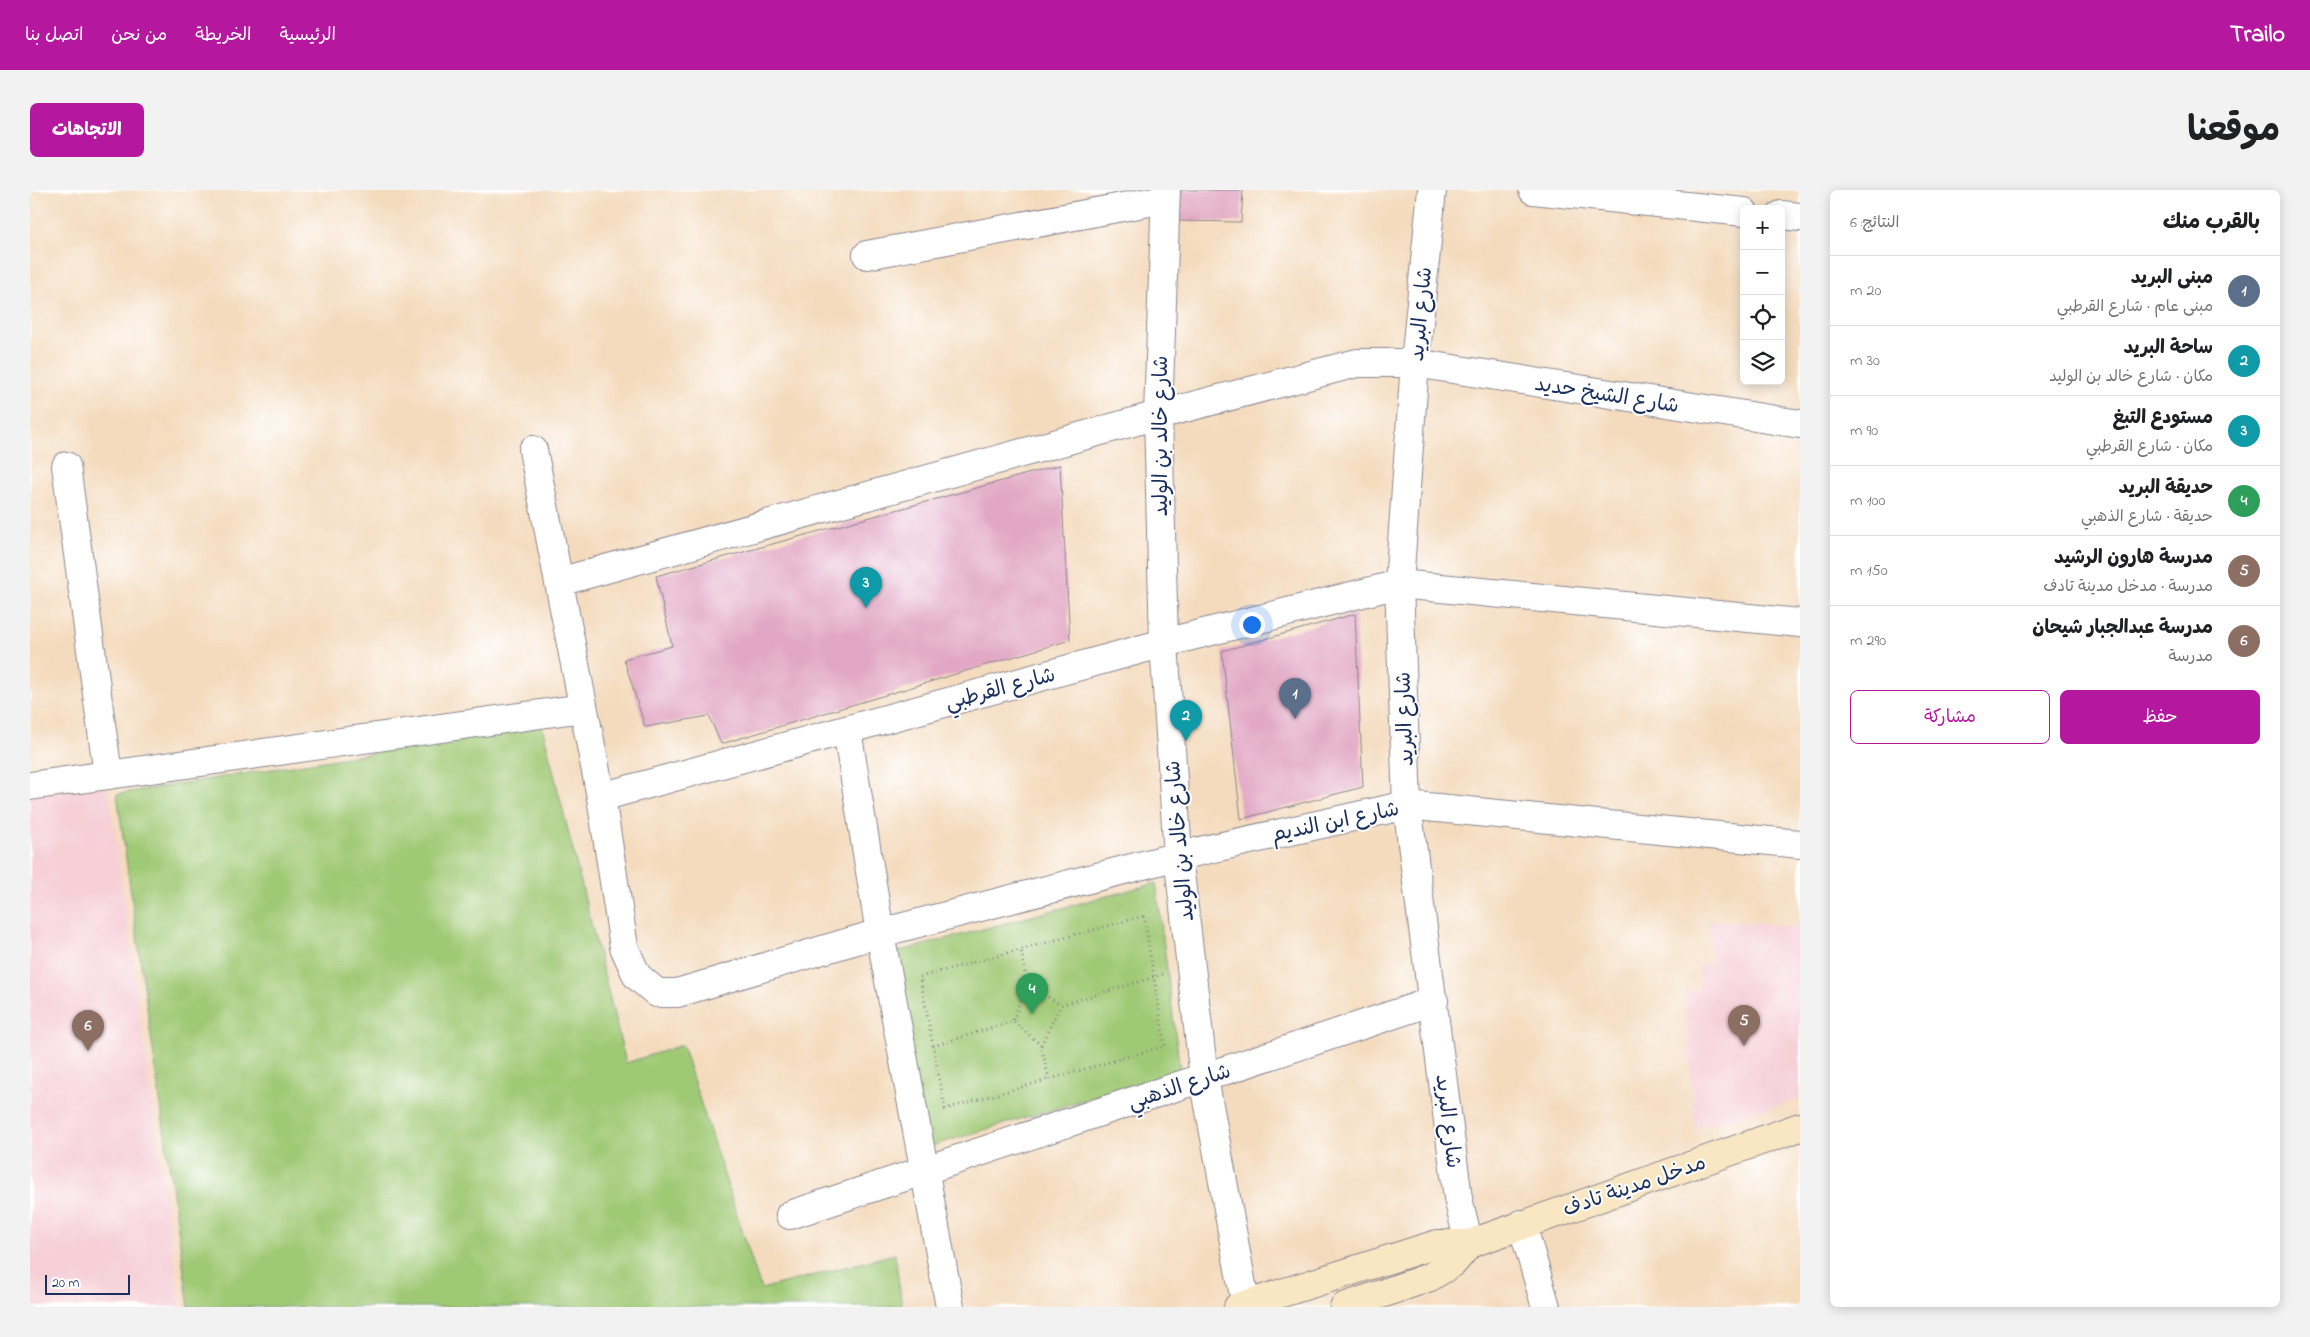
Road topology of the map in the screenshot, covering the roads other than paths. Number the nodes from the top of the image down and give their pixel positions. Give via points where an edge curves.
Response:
1 (1432, 190) edge
2 (1533, 190) edge
3 (1166, 194) edge
4 (1740, 212) edge
5 (1785, 216) edge
6 (1800, 217) edge
7 (867, 255) dead end
8 (1415, 363) junction
9 (1158, 415) junction
10 (1800, 424) edge
11 (533, 450) dead end
12 (66, 466) dead end
13 (559, 582) junction
14 (1400, 584) junction
15 (1800, 623) edge
16 (1164, 643) junction
17 (584, 708) junction
18 (846, 730) junction
19 (108, 775) junction
20 (30, 786) edge
21 (601, 797) junction
22 (1407, 805) junction
23 (1800, 844) edge
24 (1178, 856) junction
25 (880, 933) junction
26 (1434, 1001) junction
27 (1204, 1078) junction
28 (1800, 1127) edge
29 (924, 1170) junction
30 (790, 1215) dead end
31 (1522, 1224) junction
32 (1469, 1244) junction
33 (1243, 1306) edge
34 (950, 1307) edge
35 (1344, 1307) edge
36 (1546, 1307) edge

1 - 8 street, شارع البريد
2 - 4 street
3 - 7 street
3 - 9 street, شارع خالد بن الوليد
5 - 6 street
8 - 9 street, شارع الشيخ حديد via 1356,363
8 - 10 street, شارع الشيخ حديد
8 - 14 street, شارع البريد
9 - 13 street, شارع الشيخ حديد
9 - 16 street, شارع خالد بن الوليد
11 - 13 street, شارع ابن النديم
12 - 19 street
13 - 17 street, شارع ابن النديم
14 - 15 street, شارع القرطبي
14 - 16 street, شارع القرطبي
14 - 22 street, شارع البريد
16 - 18 street, شارع القرطبي
16 - 24 street, شارع خالد بن الوليد
17 - 19 street
17 - 21 street, شارع ابن النديم
18 - 21 street, شارع القرطبي
18 - 25 street
19 - 20 street
21 - 25 street, شارع ابن النديم via 624,947 638,976 657,992 676,994
22 - 23 street, شارع ابن النديم
22 - 24 street, شارع ابن النديم
22 - 26 street, شارع البريد
24 - 25 street, شارع ابن النديم
24 - 27 street, شارع خالد بن الوليد
25 - 29 street
26 - 27 street, شارع الذهبي
26 - 32 street, شارع البريد via 1458,1198
27 - 29 street, شارع الذهبي
27 - 33 street, شارع خالد بن الوليد
28 - 31 main road, مدخل مدينة تادف
29 - 30 street, شارع الذهبي
29 - 34 street
31 - 32 main road, مدخل مدينة تادف
31 - 36 street
32 - 33 main road, مدخل مدينة تادف via 1437,1244
32 - 35 main road, مدخل مدينة تادف via 1453,1263 1430,1277

